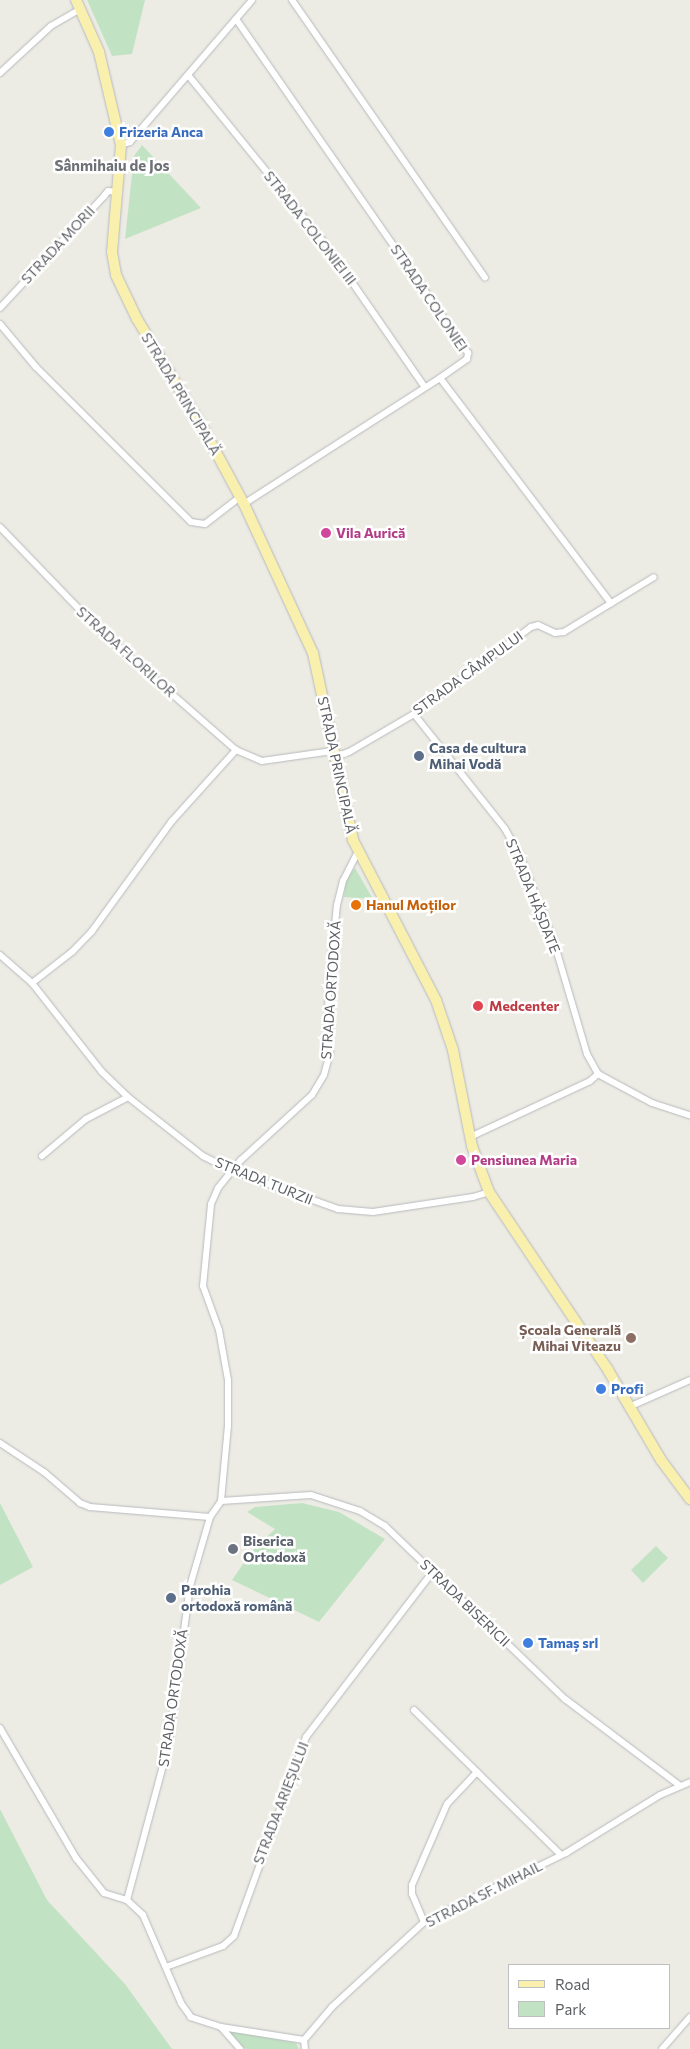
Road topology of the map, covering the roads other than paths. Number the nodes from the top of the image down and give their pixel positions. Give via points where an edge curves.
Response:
1 (252, 0) edge
2 (292, 0) edge
3 (78, 4) edge
4 (236, 19) junction
5 (0, 73) edge
6 (188, 75) junction
7 (121, 145) junction
8 (119, 192) junction
9 (485, 278) dead end
10 (0, 308) edge
11 (0, 324) edge
12 (440, 378) junction
13 (424, 386) junction
14 (242, 500) junction
15 (0, 527) edge
16 (654, 577) dead end
17 (611, 603) junction
18 (414, 714) junction
19 (236, 750) junction
20 (333, 754) junction
21 (358, 852) junction
22 (0, 955) edge
23 (32, 983) junction
24 (598, 1074) junction
25 (128, 1097) junction
26 (690, 1115) edge
27 (470, 1137) junction
28 (42, 1156) dead end
29 (232, 1171) junction
30 (489, 1192) junction
31 (690, 1380) edge
32 (631, 1406) junction
33 (0, 1443) edge
34 (690, 1500) edge
35 (221, 1501) junction
36 (210, 1517) junction
37 (432, 1572) junction
38 (414, 1710) dead end
39 (0, 1728) edge
40 (477, 1772) junction
41 (690, 1782) edge
42 (679, 1785) junction
43 (561, 1855) junction
44 (127, 1900) junction
45 (424, 1922) junction
46 (166, 1967) junction
47 (690, 2016) edge
48 (221, 2026) junction
49 (304, 2040) junction
50 (240, 2049) edge
51 (305, 2049) edge
52 (662, 2049) edge

1 - 4 street
2 - 9 street
3 - 5 street
3 - 7 main road, STRADA PRINCIPALĂ via 104,68
4 - 6 street
4 - 12 street, STRADA COLONIEI via 468,353 467,359
6 - 7 street via 130,142
6 - 13 street, STRADA COLONIEI III via 328,246
7 - 8 main road, STRADA PRINCIPALĂ
8 - 10 street, STRADA MORII via 108,191
8 - 14 main road, STRADA PRINCIPALĂ via 112,252 119,286
11 - 14 street, STRADA COLONIEI via 36,367 190,522 205,524
12 - 13 street, STRADA COLONIEI
12 - 17 street
13 - 14 street, STRADA COLONIEI
14 - 20 main road, STRADA PRINCIPALĂ via 313,653
15 - 19 street, STRADA FLORILOR via 100,631
16 - 17 street, STRADA CÂMPULUI
17 - 18 street, STRADA CÂMPULUI via 564,632 555,633 538,625 531,627
18 - 20 street, STRADA CÂMPULUI via 349,752
18 - 24 street, STRADA HĂȘDATE via 505,829 519,853 554,942 587,1054
19 - 20 street, STRADA FLORILOR via 262,761
19 - 23 street via 172,821 92,931 72,952
20 - 21 main road, STRADA PRINCIPALĂ via 348,825
21 - 27 main road, STRADA PRINCIPALĂ via 436,1000 452,1050
21 - 29 street, STRADA ORTODOXĂ via 351,862 337,905 328,996 330,1052 324,1075 312,1095
22 - 23 street, STRADA TURZII
23 - 25 street, STRADA TURZII via 102,1072
24 - 26 street via 650,1102
24 - 27 street
25 - 28 street via 86,1119
25 - 29 street, STRADA TURZII via 203,1156
27 - 30 main road, STRADA PRINCIPALĂ
29 - 30 street, STRADA TURZII via 338,1208 373,1212
29 - 35 street, STRADA ORTODOXĂ via 211,1204 203,1286 219,1330 228,1380 228,1426
30 - 32 main road, STRADA PRINCIPALĂ
31 - 32 street
32 - 34 main road, STRADA PRINCIPALĂ via 661,1460
33 - 36 street via 44,1472 80,1503 90,1507
35 - 36 street, STRADA ORTODOXĂ
35 - 37 street, STRADA BISERICII via 311,1495 330,1499 385,1526
36 - 44 street, STRADA ORTODOXĂ via 190,1586 162,1773
37 - 42 street, STRADA BISERICII via 565,1699
37 - 46 street, STRADA ARIEȘULUI via 306,1737 234,1936 223,1946
38 - 40 street
39 - 44 street via 76,1858 104,1893
40 - 43 street
40 - 45 street via 447,1804 412,1885 412,1894
41 - 42 street, STRADA SF. MIHAIL
42 - 43 street, STRADA SF. MIHAIL
43 - 45 street, STRADA SF. MIHAIL
44 - 46 street via 143,1915
45 - 49 street, STRADA SF. MIHAIL via 332,2007
46 - 48 street via 180,2003 191,2017
47 - 52 street
48 - 49 street
48 - 50 street
49 - 51 street

